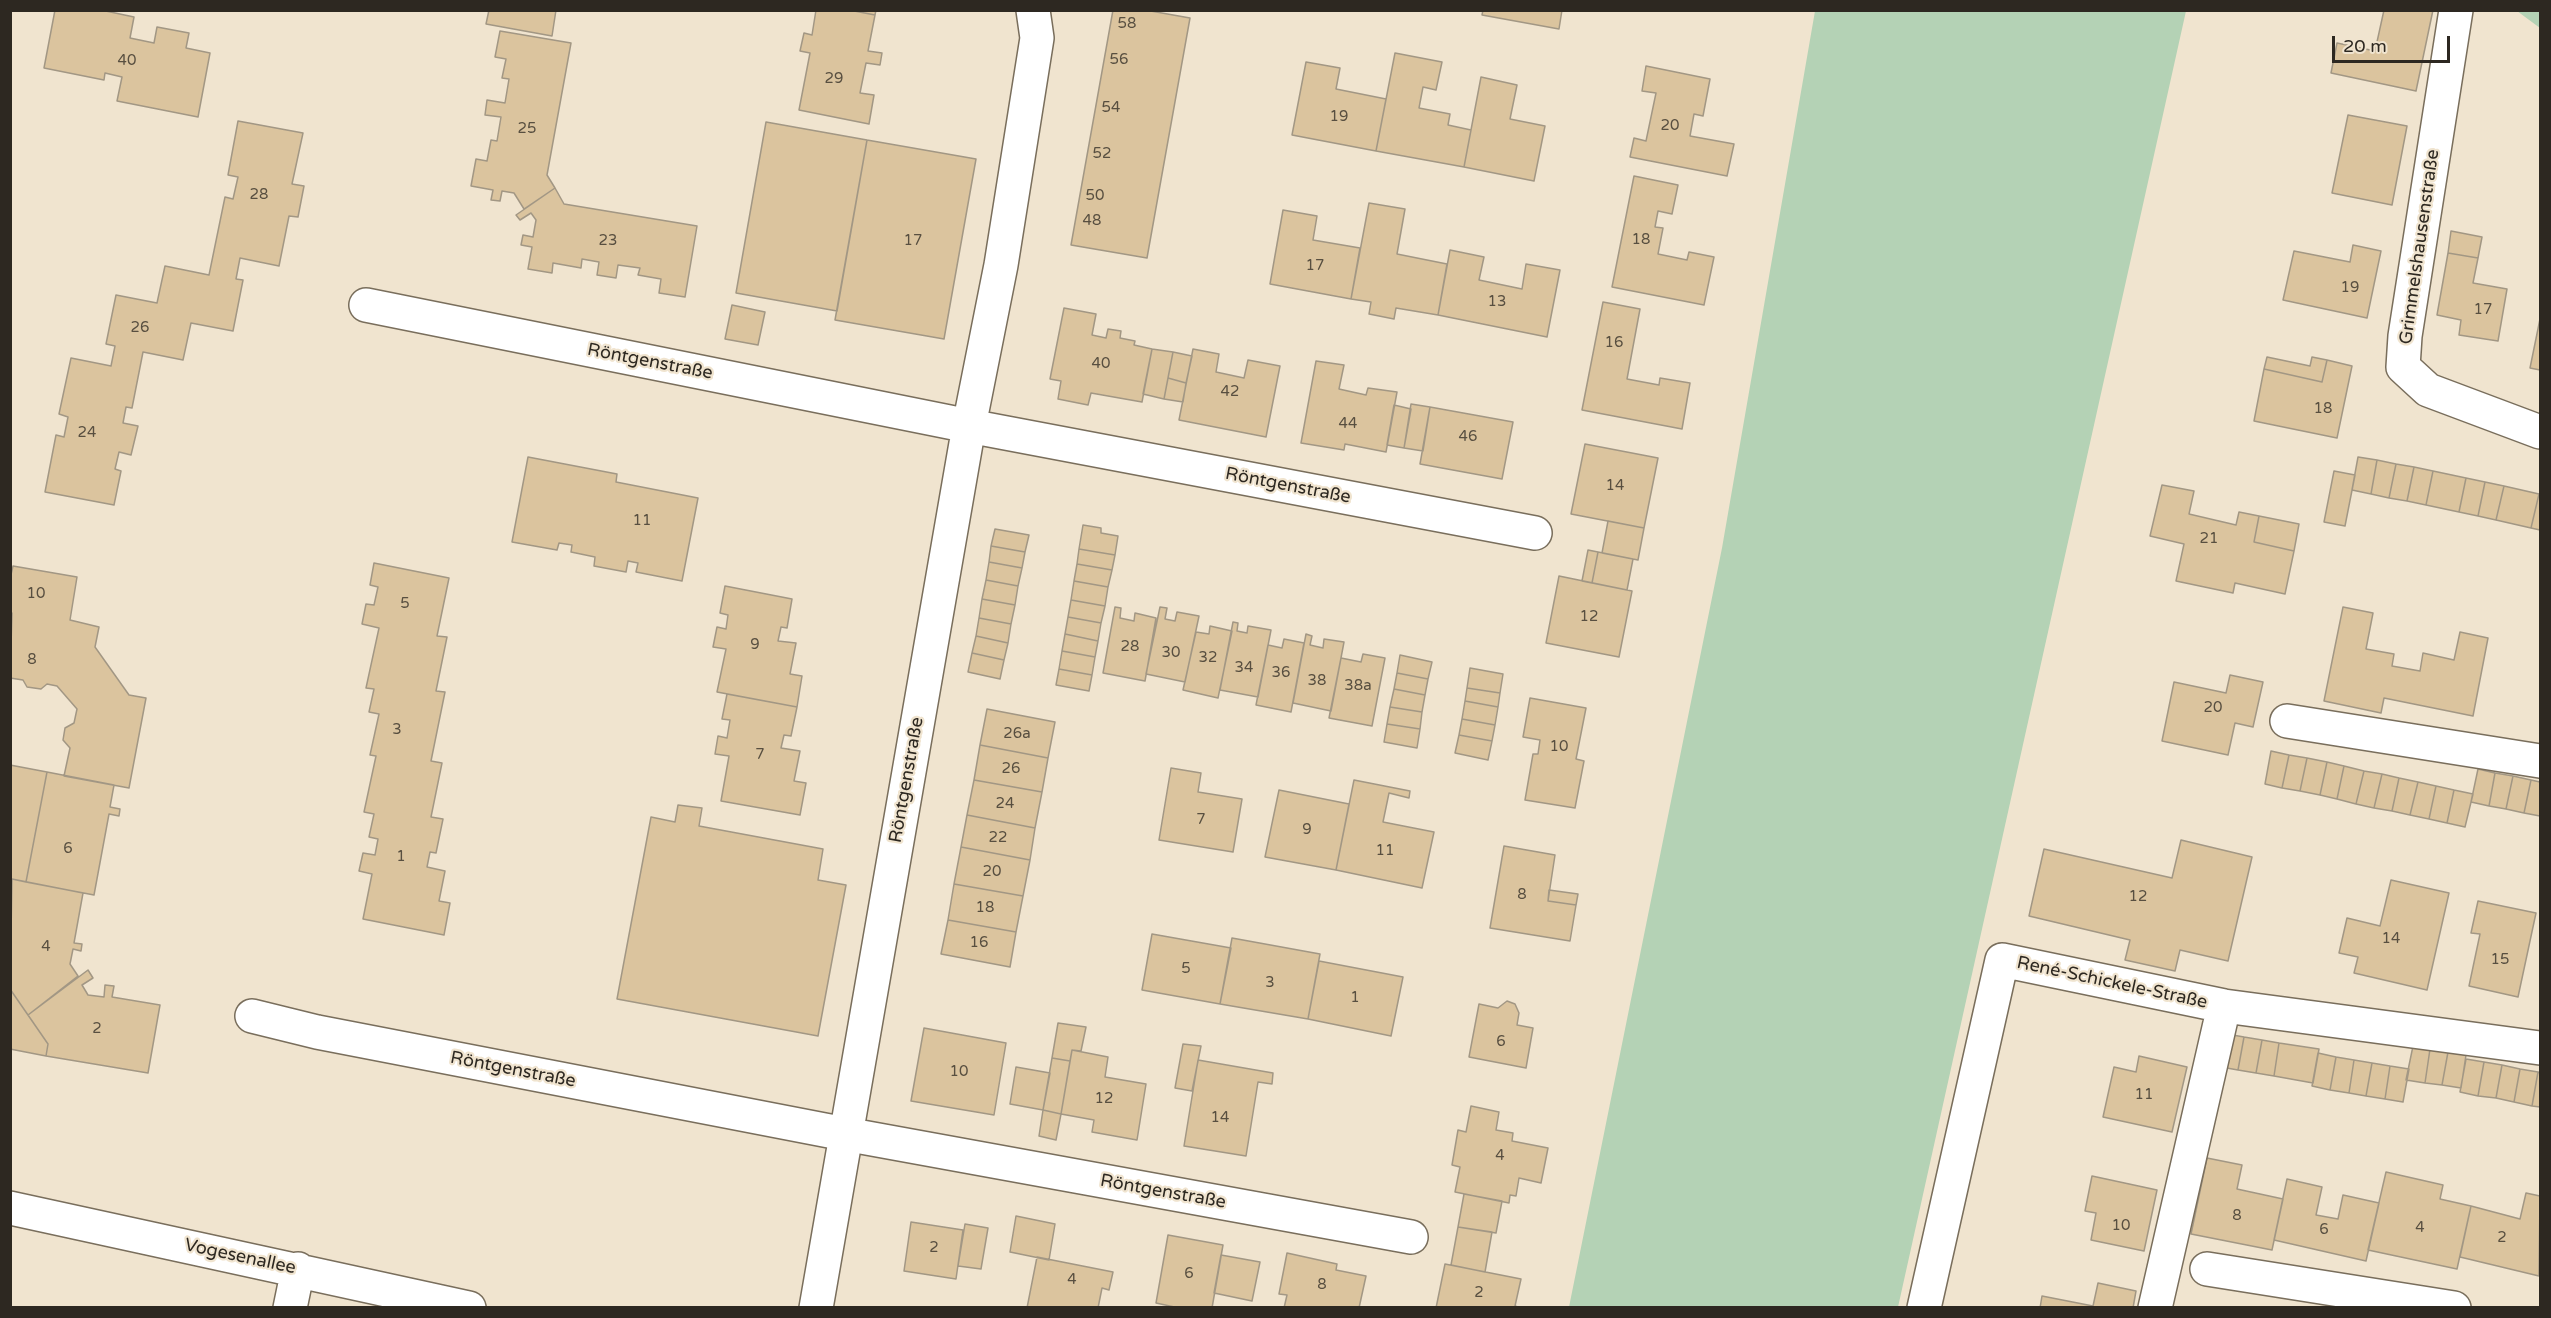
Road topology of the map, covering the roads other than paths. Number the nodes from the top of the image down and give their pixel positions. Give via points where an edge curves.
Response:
1 (1033, 10) edge
2 (2456, 10) edge
3 (366, 305) dead end
4 (969, 426) junction
5 (2541, 432) edge
6 (1535, 533) dead end
7 (2287, 721) dead end
8 (2541, 761) edge
9 (2224, 1006) junction
10 (252, 1016) dead end
11 (2541, 1048) edge
12 (845, 1134) junction
13 (10, 1208) edge
14 (1411, 1237) dead end
15 (298, 1269) junction
16 (2207, 1269) dead end
17 (290, 1308) edge
18 (469, 1308) edge
19 (816, 1308) edge
20 (1924, 1308) edge
21 (2155, 1308) edge
22 (2454, 1308) edge

1 - 4 street, Röntgenstraße via 1037,38 1001,265
2 - 5 street, Grimmelshausenstraße via 2403,367 2428,390
3 - 4 street, Röntgenstraße
4 - 6 street, Röntgenstraße
4 - 12 street, Röntgenstraße
7 - 8 street
9 - 11 street, René-Schickele-Straße
9 - 20 street, René-Schickele-Straße via 2002,960
9 - 21 street
10 - 12 street, Röntgenstraße via 316,1032
12 - 14 street, Röntgenstraße
12 - 19 street, Röntgenstraße
13 - 15 street, Vogesenallee
15 - 17 street
15 - 18 street, Vogesenallee
16 - 22 street

